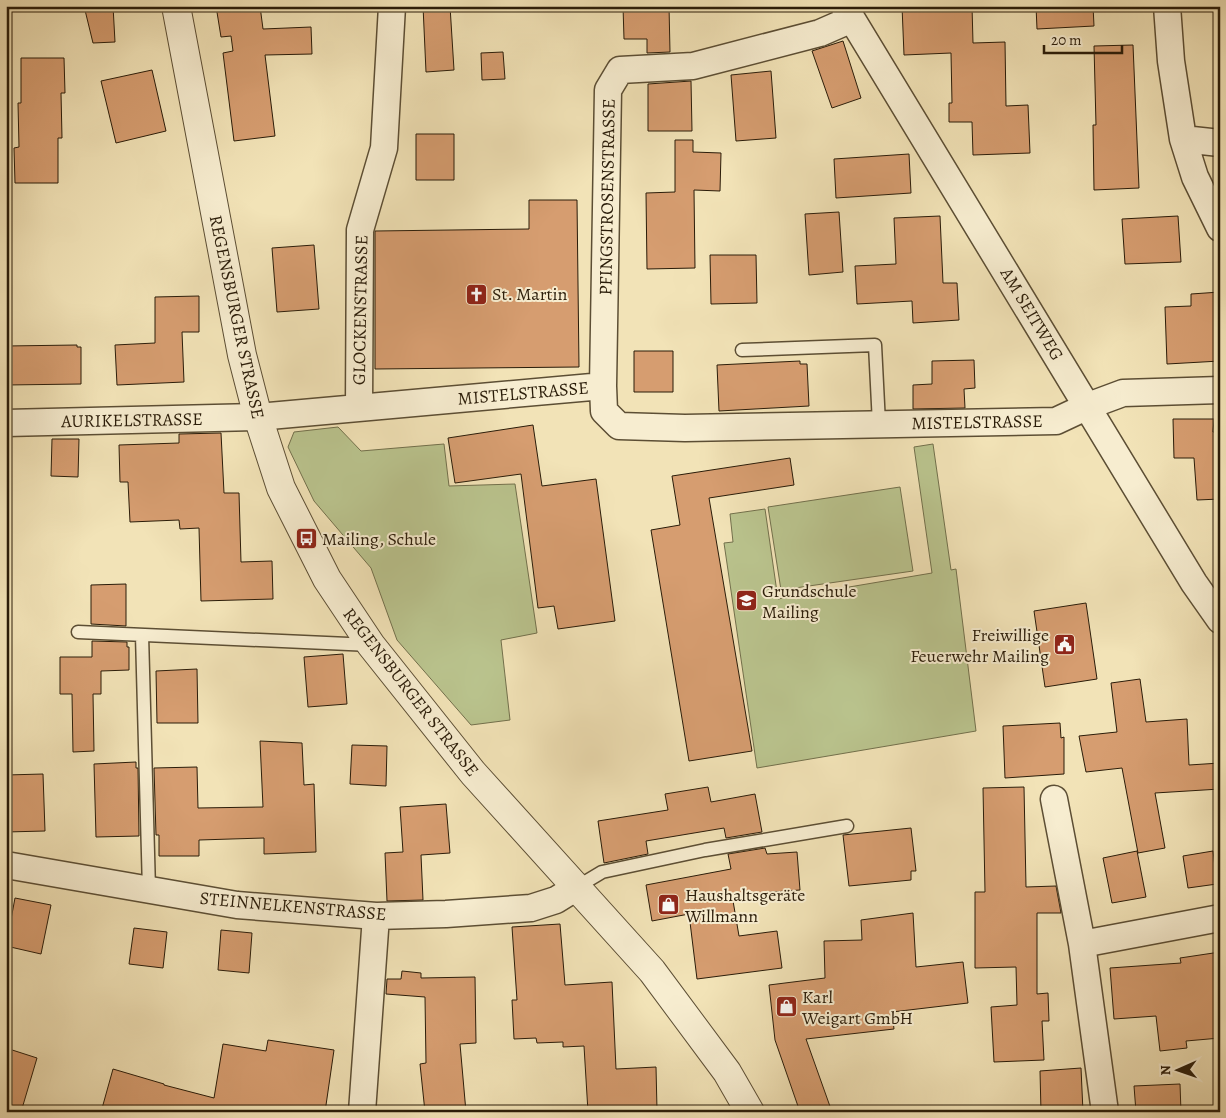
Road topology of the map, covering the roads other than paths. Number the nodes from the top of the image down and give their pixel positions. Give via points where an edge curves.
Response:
1 (176, 6) edge
2 (392, 6) edge
3 (1167, 6) edge
4 (848, 12) edge
5 (1183, 139) junction
6 (1220, 143) edge
7 (1220, 228) edge
8 (742, 350) dead end
9 (603, 386) junction
10 (1220, 390) edge
11 (1088, 406) junction
12 (359, 407) junction
13 (258, 418) junction
14 (6, 423) edge
15 (879, 424) junction
16 (1220, 620) edge
17 (78, 632) dead end
18 (142, 635) junction
19 (371, 645) junction
20 (1054, 800) dead end
21 (847, 826) dead end
22 (6, 865) edge
23 (577, 888) junction
24 (149, 890) junction
25 (376, 916) junction
26 (1220, 918) edge
27 (1082, 944) junction
28 (362, 1112) edge
29 (750, 1112) edge
30 (1104, 1112) edge

1 - 13 street, REGENSBURGER STRASSE via 242,355
2 - 12 street, GLOCKENSTRASSE via 384,148 360,230
3 - 5 street via 1171,62
4 - 9 street, PFINGSTROSENSTRASSE via 820,34 693,66 620,70 608,90
4 - 11 street, AM SEITWEG
5 - 6 street
5 - 7 street via 1195,177
8 - 15 lane via 875,345
9 - 12 street, MISTELSTRASSE
9 - 15 street, MISTELSTRASSE via 604,411 619,426 686,428
10 - 11 street, MISTELSTRASSE via 1123,393
11 - 15 street, MISTELSTRASSE via 1056,421
11 - 16 street, AM SEITWEG via 1194,583
12 - 13 street, MISTELSTRASSE
13 - 14 street, AURIKELSTRASSE
13 - 19 street, REGENSBURGER STRASSE via 282,488 306,539 326,579
17 - 18 lane
18 - 19 lane
18 - 24 lane
19 - 23 street, REGENSBURGER STRASSE via 473,773
20 - 27 street
21 - 23 lane via 705,850 602,872
22 - 24 street, STEINNELKENSTRASSE
23 - 25 street, STEINNELKENSTRASSE via 556,900 531,908
23 - 29 street, REGENSBURGER STRASSE via 652,971 726,1072
24 - 25 street, STEINNELKENSTRASSE via 237,905
25 - 28 street
26 - 27 street
27 - 30 street

